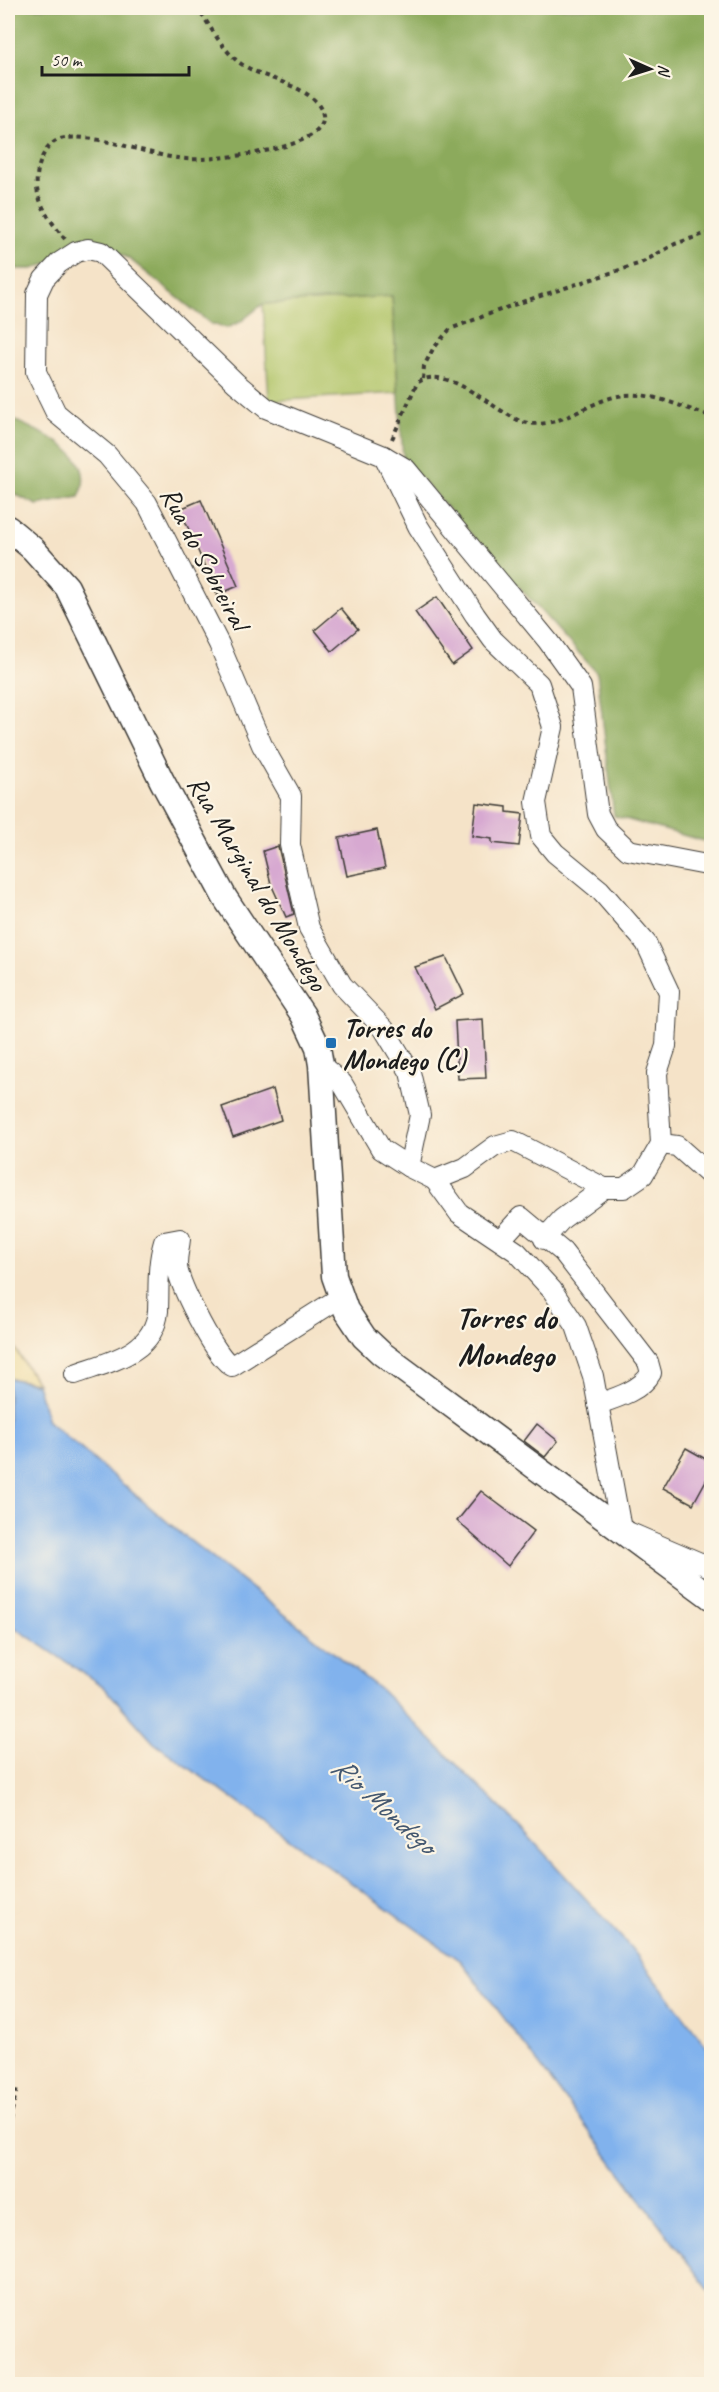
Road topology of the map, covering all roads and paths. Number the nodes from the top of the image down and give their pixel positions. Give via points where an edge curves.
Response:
1 (198, 8) edge
2 (710, 232) dead end
3 (76, 252) junction
4 (423, 379) junction
5 (711, 416) edge
6 (384, 456) junction
7 (8, 528) edge
8 (711, 866) edge
9 (321, 1065) junction
10 (661, 1143) junction
11 (409, 1167) junction
12 (711, 1177) edge
13 (435, 1180) junction
14 (604, 1188) junction
15 (544, 1239) junction
16 (500, 1240) junction
17 (341, 1297) junction
18 (75, 1374) dead end
19 (598, 1404) junction
20 (621, 1529) junction
21 (711, 1568) edge
22 (711, 1598) edge
23 (17, 2088) dead end
24 (8, 2129) edge

1 - 3 path via 236,60 259,74 306,92 320,105 324,118 320,130 309,139 280,148 187,159 81,138 63,138 50,144 42,156 38,196 46,215
2 - 4 path via 675,244 641,263 450,330 433,349 424,366
3 - 6 street via 101,252 266,408
3 - 11 street, Rua do Sobreiral via 44,279 37,294 36,372 56,413 107,455 147,503 219,644 262,746 291,796 291,845 309,928 342,986 384,1029 410,1072 420,1115
4 - 5 path via 445,378 523,422 543,424 614,397 645,394
4 - 6 path via 417,383
6 - 8 street via 406,469 548,641 581,687 598,814 606,829 628,850
6 - 10 street via 418,526 475,615 494,640 539,684 553,727 536,802 541,836 555,853 600,890 646,943 669,992 666,1046 657,1073
7 - 9 main road, Rua Marginal do Mondego via 67,587 162,781 225,898 303,1015 318,1047
9 - 11 street via 342,1083 381,1149
9 - 17 main road, Rua Marginal do Mondego via 334,1276
10 - 12 street via 677,1146
10 - 14 street via 642,1175 624,1188
11 - 13 street
13 - 14 street via 465,1168 495,1146 513,1140
13 - 16 street via 459,1213
14 - 15 street via 562,1219
15 - 16 street via 521,1217
15 - 19 street via 563,1252 650,1365 651,1373 645,1382
16 - 19 street via 545,1282 571,1317 585,1348
17 - 18 street via 232,1366 221,1358 185,1289 177,1262 180,1239 171,1239 164,1242 160,1256 158,1313 141,1346
17 - 20 main road, Rua Marginal do Mondego via 364,1337 381,1353
19 - 20 street
20 - 21 street
20 - 22 main road, Rua Marginal do Mondego
23 - 24 path

